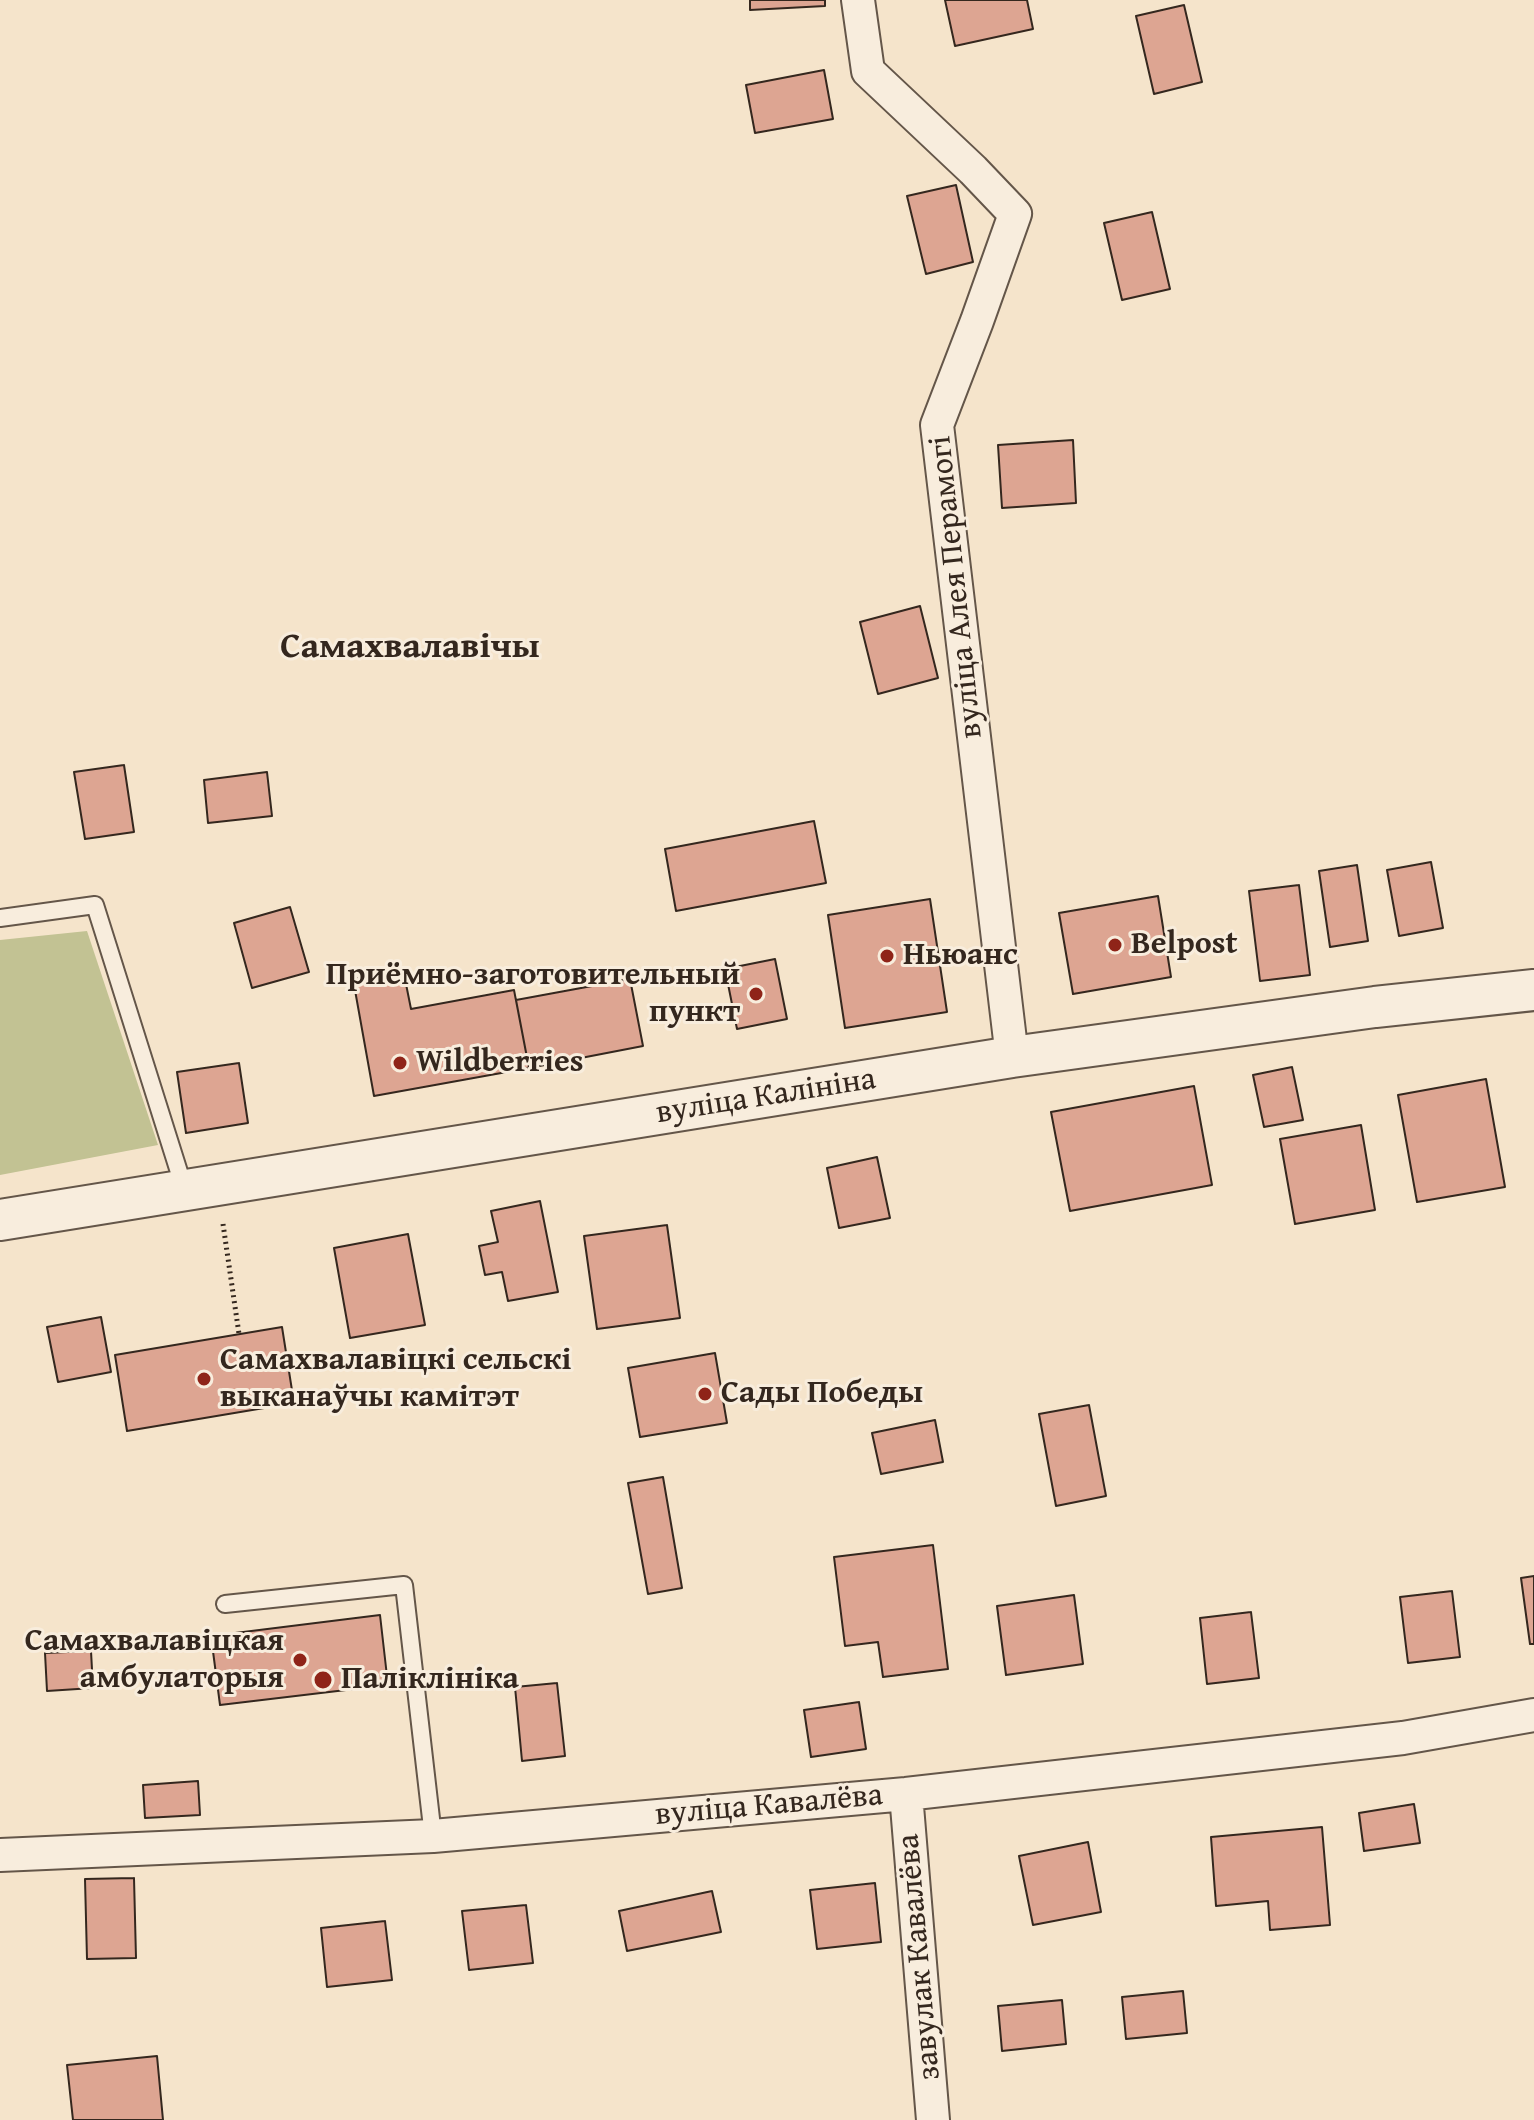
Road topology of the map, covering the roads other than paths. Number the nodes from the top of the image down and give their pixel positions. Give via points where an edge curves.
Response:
1 (858, 0) edge
2 (0, 918) edge
3 (1534, 990) edge
4 (1012, 1057) junction
5 (185, 1192) junction
6 (0, 1220) edge
7 (225, 1604) dead end
8 (1534, 1715) edge
9 (906, 1794) junction
10 (433, 1836) junction
11 (0, 1855) edge
12 (933, 2120) edge

1 - 4 street, вуліца Алея Перамогі via 868,71 1015,214 937,425
2 - 5 lane via 95,905
3 - 4 street, вуліца Калініна
4 - 5 street, вуліца Калініна
5 - 6 street, вуліца Калініна
7 - 10 lane via 404,1585
8 - 9 street, вуліца Кавалёва via 1403,1738
9 - 10 street, вуліца Кавалёва
9 - 12 street, завулак Кавалёва
10 - 11 street, вуліца Кавалёва

